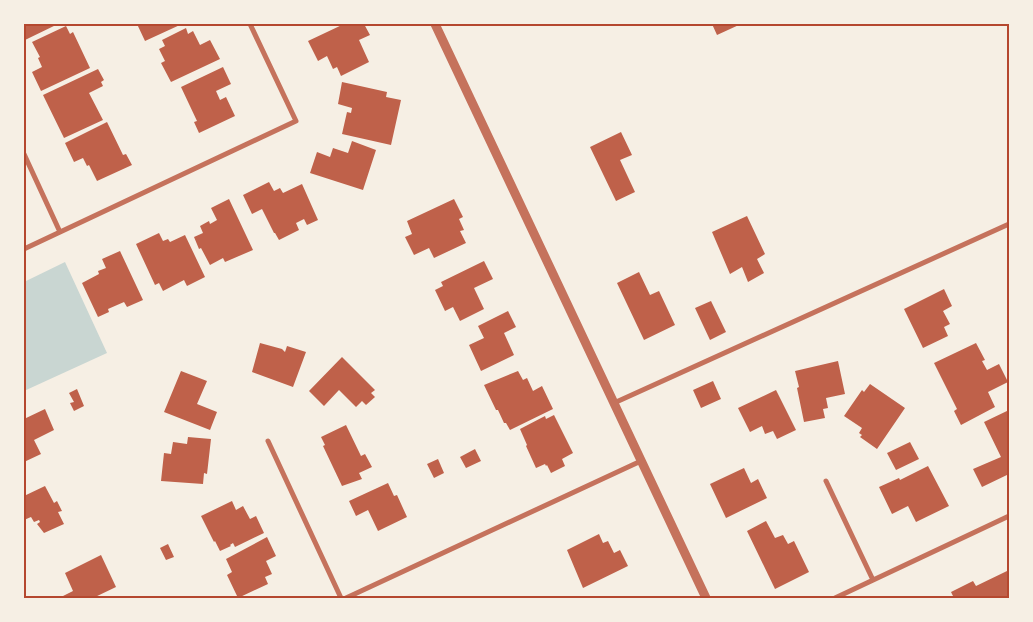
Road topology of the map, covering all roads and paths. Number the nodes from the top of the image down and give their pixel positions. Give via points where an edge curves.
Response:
1 (250, 24) edge
2 (435, 24) edge
3 (24, 154) edge
4 (1009, 224) edge
5 (60, 232) junction
6 (24, 249) edge
7 (614, 403) junction
8 (268, 441) dead end
9 (641, 461) junction
10 (826, 481) dead end
11 (1009, 516) edge
12 (873, 580) junction
13 (341, 598) edge
14 (346, 598) edge
15 (706, 598) edge
16 (835, 598) edge

1 - 5 street via 296,121
2 - 7 street
3 - 5 street
4 - 7 street
5 - 6 street
7 - 9 street
8 - 13 street
9 - 14 street
9 - 15 street
10 - 12 street
11 - 12 street
12 - 16 street

